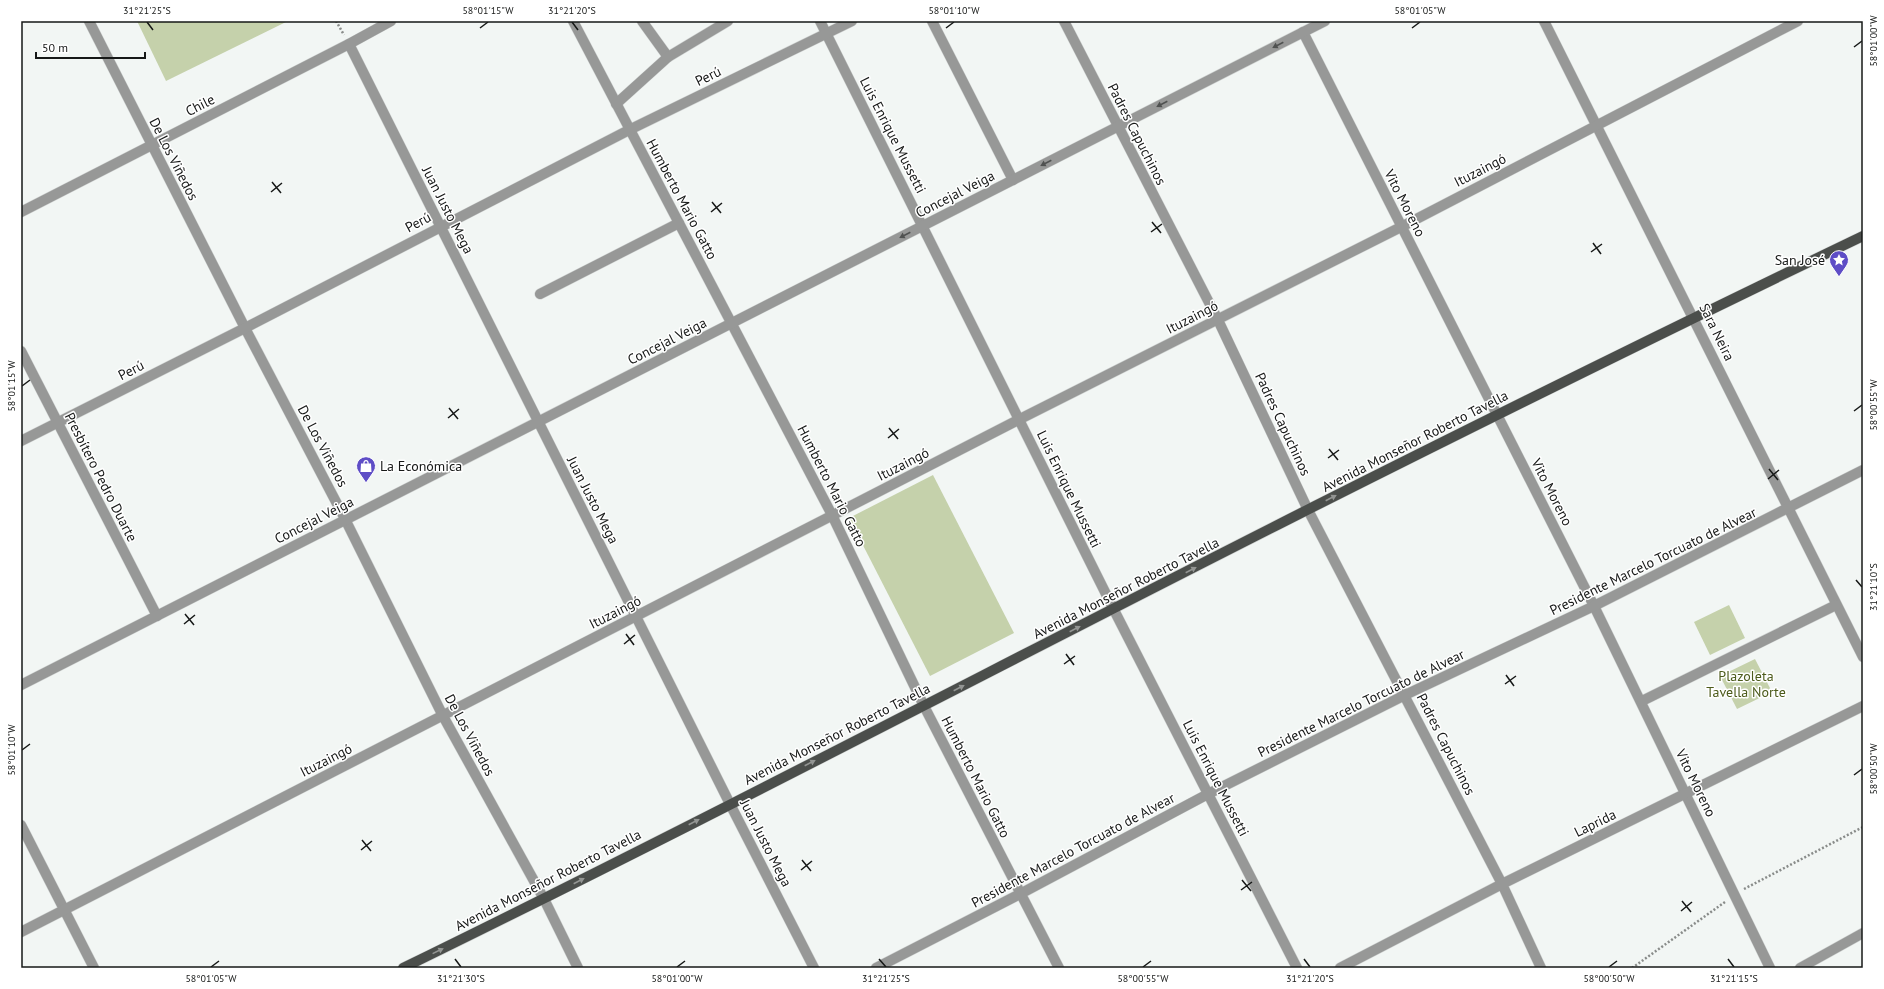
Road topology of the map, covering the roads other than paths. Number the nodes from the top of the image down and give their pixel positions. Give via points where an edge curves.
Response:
1 (89, 21) edge
2 (391, 21) edge
3 (573, 21) edge
4 (642, 21) edge
5 (728, 21) edge
6 (820, 21) edge
7 (852, 21) edge
8 (932, 21) edge
9 (1064, 21) edge
10 (1325, 21) edge
11 (1544, 21) edge
12 (1798, 21) edge
13 (1303, 32) junction
14 (826, 34) junction
15 (349, 44) junction
16 (668, 57) junction
17 (616, 104) junction
18 (1597, 125) junction
19 (1118, 127) junction
20 (629, 130) junction
21 (151, 145) junction
22 (1013, 180) junction
23 (21, 212) edge
24 (679, 222) junction
25 (440, 226) junction
26 (923, 226) junction
27 (1401, 227) junction
28 (1863, 236) edge
29 (540, 294) dead end
30 (1694, 318) junction
31 (1218, 320) junction
32 (733, 323) junction
33 (245, 328) junction
34 (21, 351) edge
35 (1498, 415) junction
36 (1020, 420) junction
37 (538, 422) junction
38 (57, 423) junction
39 (21, 441) edge
40 (1863, 470) edge
41 (1789, 509) junction
42 (1308, 510) junction
43 (832, 515) junction
44 (345, 520) junction
45 (1836, 605) junction
46 (1594, 606) junction
47 (1114, 610) junction
48 (157, 616) junction
49 (636, 616) junction
50 (1863, 657) edge
51 (21, 685) edge
52 (1405, 695) junction
53 (1642, 701) junction
54 (924, 706) junction
55 (1863, 706) edge
56 (443, 716) junction
57 (1208, 794) junction
58 (1686, 794) junction
59 (730, 804) junction
60 (21, 825) edge
61 (1502, 884) junction
62 (1020, 894) junction
63 (544, 899) junction
64 (65, 910) junction
65 (21, 932) edge
66 (1863, 933) edge
67 (1803, 967) edge
68 (94, 968) edge
69 (403, 968) edge
70 (578, 968) edge
71 (814, 968) edge
72 (876, 968) edge
73 (1059, 968) edge
74 (1297, 968) edge
75 (1340, 968) edge
76 (1541, 968) edge
77 (1770, 968) edge

1 - 21 street, De Los Viñedos
2 - 15 street, Chile
3 - 17 street, Humberto Mario Gatto
4 - 16 street
5 - 16 street
6 - 14 street, Luis Enrique Mussetti
7 - 14 street, Perú
8 - 22 street
9 - 19 street, Padres Capuchinos
10 - 13 street, Concejal Veiga
11 - 18 street, Sara Neira
12 - 18 street, Ituzaingó
13 -> 19 street, Concejal Veiga
13 - 27 street, Vito Moreno
14 - 20 street, Perú
14 - 26 street, Luis Enrique Mussetti
15 - 21 street, Chile
15 - 25 street, Juan Justo Mega
16 - 17 street
17 - 20 street, Humberto Mario Gatto
18 - 27 street, Ituzaingó
18 - 30 street, Sara Neira
19 -> 22 street, Concejal Veiga
19 - 31 street, Padres Capuchinos
20 - 24 street, Humberto Mario Gatto
20 - 25 street, Perú
21 - 23 street, Chile
21 - 33 street, De Los Viñedos
22 - 26 street, Concejal Veiga
24 - 29 street
24 - 32 street, Humberto Mario Gatto
25 - 33 street, Perú
25 - 37 street, Juan Justo Mega
26 -> 32 street, Concejal Veiga
26 - 36 street, Luis Enrique Mussetti
27 - 31 street, Ituzaingó
27 - 35 street, Vito Moreno
28 - 30 main road, Avenida Monseñor Roberto Tavella
30 - 35 main road, Avenida Monseñor Roberto Tavella
30 - 41 street, Sara Neira
31 - 36 street, Ituzaingó
31 - 42 street, Padres Capuchinos
32 - 37 street, Concejal Veiga
32 - 43 street, Humberto Mario Gatto
33 - 38 street, Perú
33 - 44 street, De Los Viñedos
34 - 38 street, Presbítero Pedro Duarte
42 -> 35 main road, Avenida Monseñor Roberto Tavella
35 - 46 street, Vito Moreno
36 - 43 street, Ituzaingó
36 - 47 street, Luis Enrique Mussetti
37 - 44 street, Concejal Veiga
37 - 49 street, Juan Justo Mega
38 - 39 street, Perú
38 - 48 street, Presbítero Pedro Duarte
40 - 41 street, Presidente Marcelo Torcuato de Alvear
41 - 45 street, Sara Neira
41 - 46 street, Presidente Marcelo Torcuato de Alvear
47 -> 42 main road, Avenida Monseñor Roberto Tavella
42 - 52 street, Padres Capuchinos
43 - 49 street, Ituzaingó
43 - 54 street, Humberto Mario Gatto
44 - 48 street, Concejal Veiga
44 - 56 street, De Los Viñedos
45 - 50 street, Sara Neira
45 - 53 street
46 - 52 street, Presidente Marcelo Torcuato de Alvear
46 - 53 street, Vito Moreno
54 -> 47 main road, Avenida Monseñor Roberto Tavella
47 - 57 street, Luis Enrique Mussetti
48 - 51 street, Concejal Veiga
49 - 56 street, Ituzaingó
49 - 59 street, Juan Justo Mega
52 - 57 street, Presidente Marcelo Torcuato de Alvear
52 - 61 street, Padres Capuchinos
53 - 58 street, Vito Moreno
59 -> 54 main road, Avenida Monseñor Roberto Tavella
54 - 62 street, Humberto Mario Gatto
55 - 58 street, Laprida
56 - 63 street, De Los Viñedos
56 - 64 street, Ituzaingó
57 - 62 street, Presidente Marcelo Torcuato de Alvear
57 - 74 street, Luis Enrique Mussetti
58 - 61 street, Laprida
58 - 77 street, Vito Moreno
63 -> 59 main road, Avenida Monseñor Roberto Tavella
59 - 71 street, Juan Justo Mega
60 - 64 street
61 - 75 street, Laprida
61 - 76 street, Padres Capuchinos
62 - 72 street, Presidente Marcelo Torcuato de Alvear
62 - 73 street, Humberto Mario Gatto
69 -> 63 main road, Avenida Monseñor Roberto Tavella
63 - 70 street, De Los Viñedos
64 - 65 street, Ituzaingó
64 - 68 street
66 - 67 street

